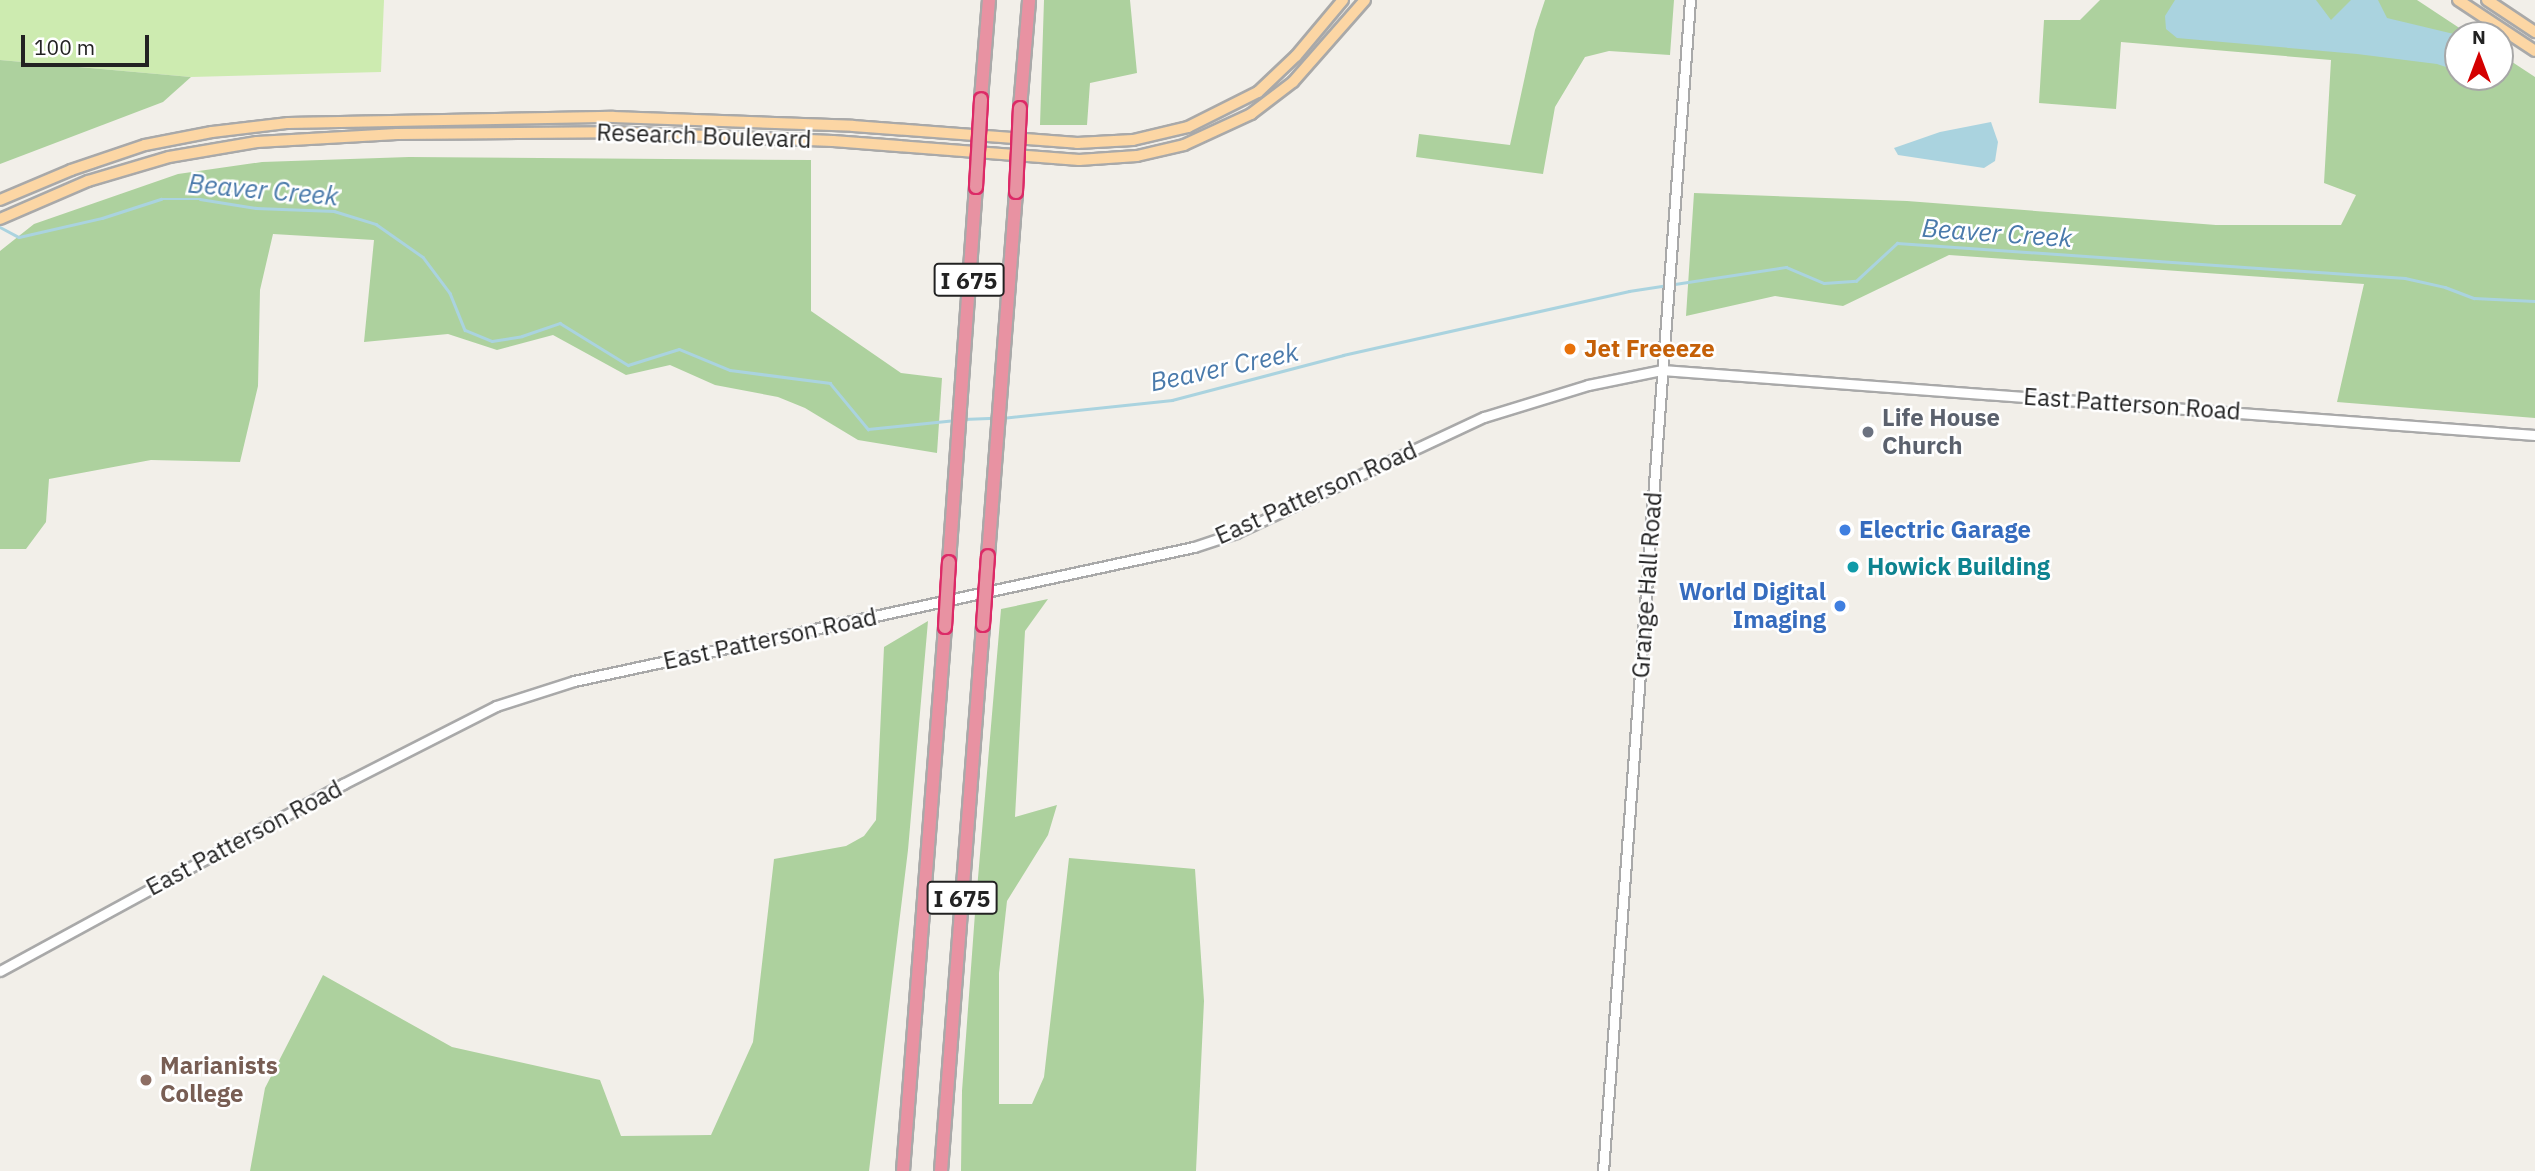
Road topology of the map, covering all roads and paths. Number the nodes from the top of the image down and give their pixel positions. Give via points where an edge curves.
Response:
1 (989, 0) edge
2 (1029, 0) edge
3 (1343, 0) edge
4 (1365, 0) edge
5 (1690, 0) edge
6 (2458, 0) edge
7 (2487, 0) edge
8 (2535, 32) edge
9 (2535, 51) edge
10 (2, 199) edge
11 (0, 219) edge
12 (1662, 370) junction
13 (2535, 435) edge
14 (0, 971) edge
15 (903, 1171) edge
16 (941, 1171) edge
17 (1603, 1171) edge

1 - 15 highway, I 675, bridge
2 - 16 highway, I 675, bridge
3 - 10 main road, Research Boulevard via 1258,92 1188,127 1133,140 1077,143 853,126 613,117 288,122 145,145
4 - 11 main road, Research Boulevard via 1293,82 1251,114 1184,145 1137,156 1079,160 682,134 397,134 257,142 169,157 88,181
5 - 12 street, Grange Hall Road
6 - 9 main road
7 - 8 main road
12 - 13 street, East Patterson Road
12 - 14 street, East Patterson Road via 1560,392 1484,417 1236,533 1194,547 537,691 449,728
12 - 17 street, Grange Hall Road

